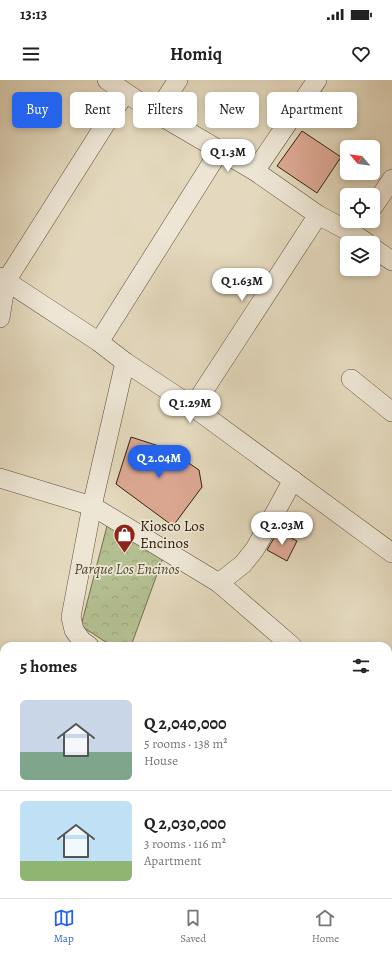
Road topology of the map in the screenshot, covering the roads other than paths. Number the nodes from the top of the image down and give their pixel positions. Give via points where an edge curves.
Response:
1 (107, 80) edge
2 (178, 80) edge
3 (317, 80) edge
4 (124, 92) edge
5 (170, 92) edge
6 (125, 93) edge
7 (133, 98) edge
8 (102, 128) edge
9 (182, 128) edge
10 (220, 150) junction
11 (255, 171) junction
12 (392, 180) edge
13 (380, 197) edge
14 (318, 215) junction
15 (361, 233) edge
16 (380, 253) edge
17 (392, 262) edge
18 (3, 279) edge
19 (0, 318) edge
20 (99, 342) junction
21 (125, 362) junction
22 (351, 379) dead end
23 (193, 407) junction
24 (392, 412) edge
25 (0, 478) edge
26 (293, 480) junction
27 (92, 506) junction
28 (392, 554) edge
29 (219, 583) junction
30 (83, 642) edge
31 (287, 642) edge

1 - 4 street
2 - 5 street
3 - 11 street
6 - 7 street
8 - 18 street
9 - 10 street
10 - 11 street
10 - 20 street
11 - 14 street
12 - 13 street
14 - 15 street
14 - 23 street
16 - 17 street
18 - 19 street
18 - 20 street
20 - 21 street
21 - 23 street
21 - 27 street
22 - 24 street
23 - 26 street
25 - 27 street
26 - 28 street
26 - 29 street via 255,549 243,564
27 - 29 street
27 - 30 street via 71,616 74,630
29 - 31 street

